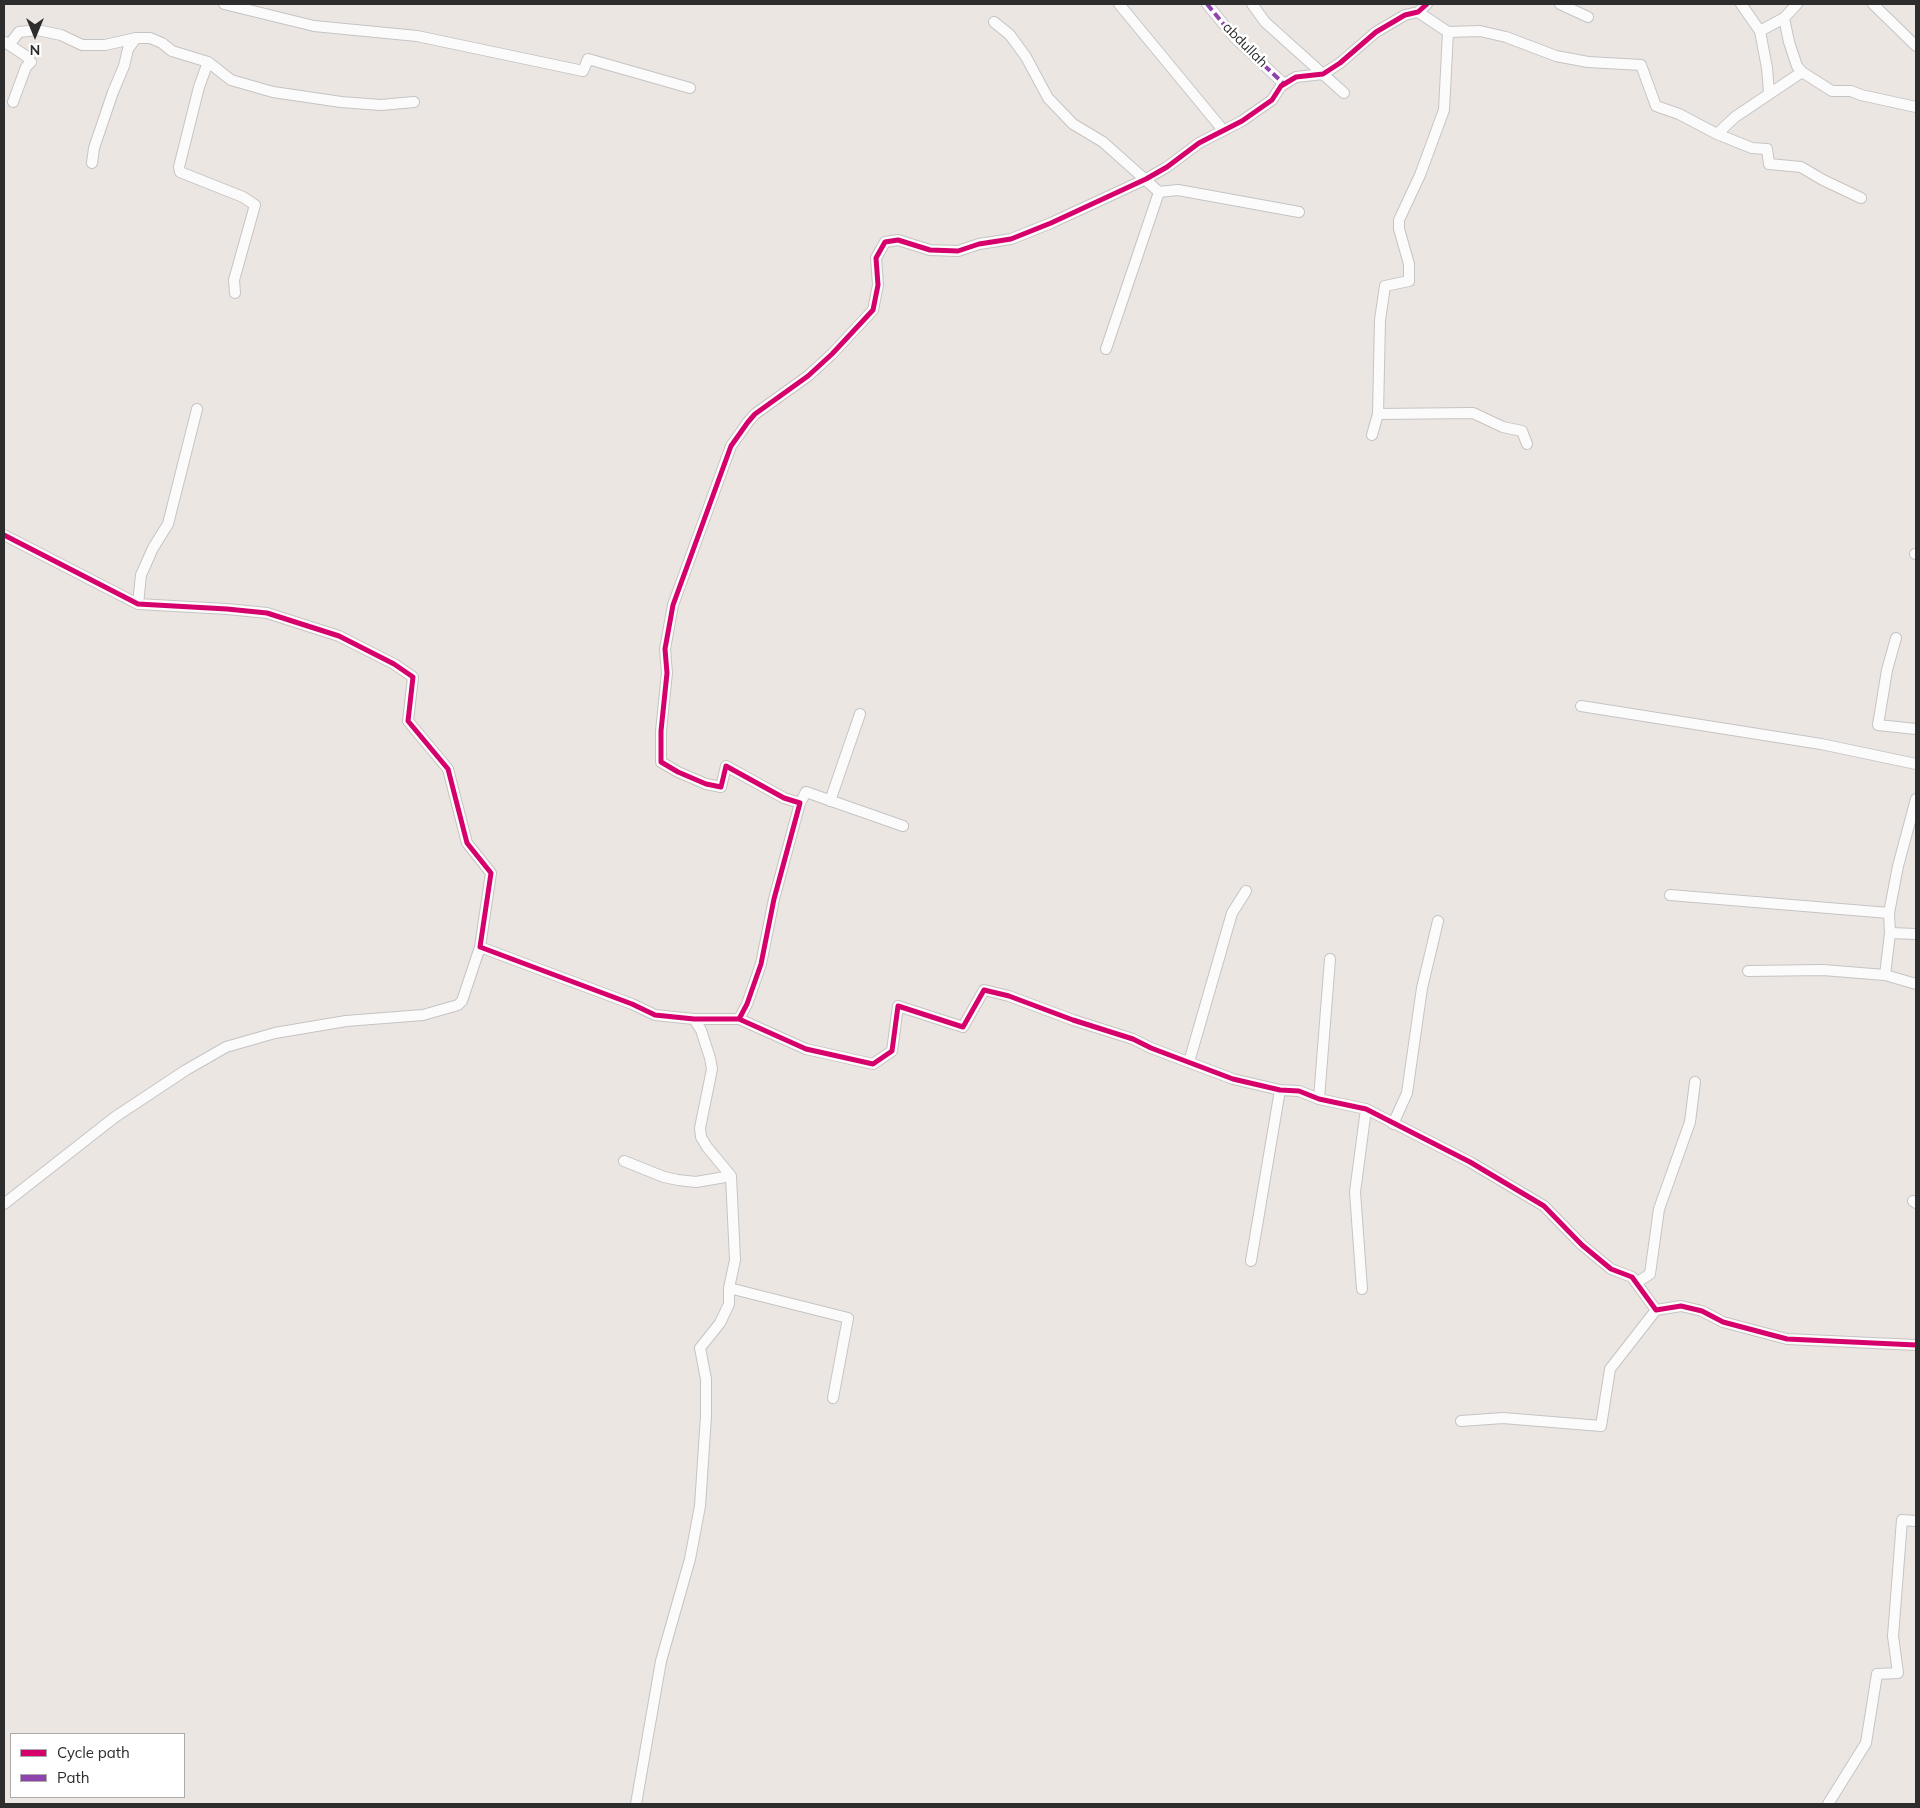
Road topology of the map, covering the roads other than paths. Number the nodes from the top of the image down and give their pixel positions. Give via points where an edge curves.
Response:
1 (224, 4) edge
2 (1119, 4) edge
3 (1207, 4) edge
4 (1252, 4) edge
5 (1427, 4) edge
6 (1560, 4) edge
7 (1740, 4) edge
8 (1797, 4) edge
9 (1873, 4) edge
10 (1418, 12) junction
11 (1588, 17) dead end
12 (1784, 18) junction
13 (994, 22) dead end
14 (1760, 30) junction
15 (1448, 32) junction
16 (136, 38) junction
17 (6, 44) edge
18 (1916, 46) edge
19 (208, 62) junction
20 (1802, 72) junction
21 (1323, 74) junction
22 (1284, 84) junction
23 (690, 88) dead end
24 (1769, 92) junction
25 (1344, 94) dead end
26 (13, 102) dead end
27 (414, 102) dead end
28 (1916, 106) edge
29 (1223, 130) junction
30 (1717, 134) junction
31 (92, 163) dead end
32 (1146, 179) junction
33 (1159, 192) junction
34 (1861, 198) dead end
35 (1299, 212) dead end
36 (235, 293) dead end
37 (1106, 349) dead end
38 (197, 409) dead end
39 (1378, 414) junction
40 (1372, 435) dead end
41 (1527, 444) dead end
42 (4, 535) edge
43 (138, 604) junction
44 (1896, 638) dead end
45 (1581, 706) dead end
46 (860, 714) dead end
47 (1916, 729) edge
48 (1916, 764) edge
49 (1916, 798) edge
50 (830, 801) junction
51 (800, 803) junction
52 (903, 826) dead end
53 (1246, 891) dead end
54 (1670, 895) dead end
55 (1889, 913) junction
56 (1438, 921) dead end
57 (1890, 933) junction
58 (1916, 934) edge
59 (480, 947) junction
60 (1330, 959) dead end
61 (1748, 971) dead end
62 (1884, 975) junction
63 (1916, 984) edge
64 (694, 1019) junction
65 (739, 1019) junction
66 (1189, 1062) junction
67 (1695, 1082) dead end
68 (1280, 1090) junction
69 (1319, 1098) junction
70 (1366, 1109) junction
71 (1393, 1124) junction
72 (624, 1161) dead end
73 (731, 1176) junction
74 (4, 1204) edge
75 (1251, 1261) dead end
76 (1636, 1283) junction
77 (729, 1288) junction
78 (1362, 1289) dead end
79 (1656, 1310) junction
80 (1916, 1345) edge
81 (833, 1398) dead end
82 (1461, 1421) dead end
83 (1916, 1521) edge
84 (636, 1804) edge
85 (1828, 1804) edge

1 - 23 street via 314,26 417,36 583,71 588,59
2 - 29 street
3 - 22 street, abdullah via 1235,38
4 - 21 street via 1265,22
5 - 10 street
6 - 11 street
7 - 14 street
8 - 12 street
9 - 18 street
10 - 15 street
10 - 21 street via 1405,15 1376,32
12 - 14 street
12 - 20 street via 1788,42
13 - 32 street via 1010,35 1048,98 1073,124 1103,142
14 - 24 street
15 - 30 street via 1480,31 1556,56 1588,62 1641,65 1656,106
15 - 39 street via 1444,110 1399,220 1409,264 1409,282 1385,286 1380,320
16 - 17 street via 105,45 82,45 61,35 37,30 19,32
16 - 19 street via 150,38 172,51
16 - 31 street via 128,49 94,148
17 - 26 street via 31,62 26,67
19 - 27 street via 231,80 273,92 341,102
19 - 36 street via 199,87 180,172 255,205 234,280
20 - 24 street
20 - 28 street via 1832,92 1851,91
21 - 22 street via 1296,77
21 - 25 street
22 - 29 street via 1272,100
24 - 30 street
29 - 32 street
30 - 34 street via 1752,148 1767,149 1769,164 1801,167
32 - 33 street
32 - 51 street via 1011,239 958,251 930,250 898,240 885,242 876,258 878,286 874,310 808,376 755,414 731,446 673,605 665,649 667,673 661,762 706,784 721,787 726,766 784,798
33 - 35 street via 1178,190
33 - 37 street
38 - 43 street via 168,524 142,575
39 - 40 street
39 - 41 street via 1473,413 1503,427 1522,431
42 - 43 street
43 - 59 street via 267,613 339,636 413,677 408,721 448,770 467,843 491,873
44 - 47 street via 1878,726
45 - 48 street via 1821,744
46 - 50 street
49 - 55 street
50 - 51 street via 806,792
50 - 52 street
51 - 65 street via 774,899 762,964
53 - 66 street via 1232,913
54 - 55 street
55 - 57 street
56 - 71 street via 1422,988 1407,1093
57 - 58 street
57 - 62 street
59 - 64 street via 656,1015
59 - 74 street via 458,1005 423,1015 346,1021 275,1032 226,1047 115,1117
60 - 69 street
61 - 62 street via 1824,970
62 - 63 street
64 - 65 street
64 - 73 street via 701,1030 712,1069 701,1137
65 - 66 street via 806,1049 873,1064 892,1051 898,1006 963,1026 984,990 1133,1039
66 - 68 street
67 - 76 street via 1690,1122 1658,1210 1650,1274
68 - 69 street
68 - 75 street
69 - 70 street
70 - 71 street
70 - 78 street via 1355,1192
71 - 76 street via 1470,1162 1544,1206 1582,1245 1611,1269
72 - 73 street via 678,1180 696,1182
73 - 77 street via 735,1260
76 - 79 street
77 - 81 street via 848,1318
77 - 84 street via 729,1304 720,1323 700,1348 706,1379 700,1506 690,1559 660,1661
79 - 80 street via 1681,1306 1702,1311 1723,1322 1787,1339
79 - 82 street via 1610,1369 1601,1426 1503,1418
83 - 85 street via 1902,1520 1893,1636 1898,1673 1877,1674 1866,1744

